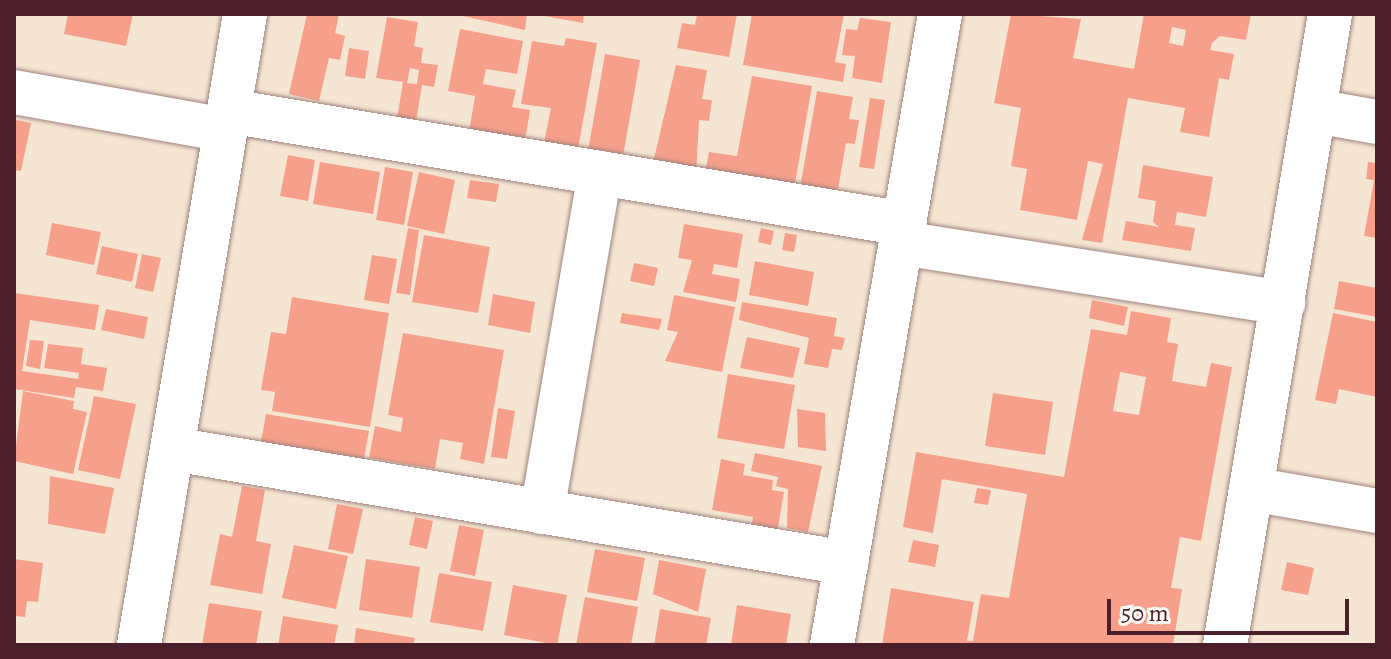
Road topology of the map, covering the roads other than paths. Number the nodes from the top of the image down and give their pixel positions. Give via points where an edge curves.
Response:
1 (245, 14) edge
2 (940, 14) edge
3 (1330, 14) edge
4 (14, 92) edge
5 (1315, 111) junction
6 (228, 121) junction
7 (1377, 122) edge
8 (600, 173) junction
9 (903, 234) junction
10 (1283, 303) junction
11 (173, 449) junction
12 (1251, 489) junction
13 (1377, 511) edge
14 (542, 512) junction
15 (846, 563) junction
16 (139, 645) edge
17 (832, 645) edge
18 (1225, 645) edge

1 - 6 street
2 - 9 street
3 - 5 street
4 - 6 street
5 - 7 street
5 - 10 street
6 - 8 street
6 - 11 street
8 - 9 street
8 - 14 street
9 - 10 street
9 - 15 street
10 - 12 street
11 - 14 street
11 - 16 street
12 - 13 street
12 - 18 street
14 - 15 street
15 - 17 street

